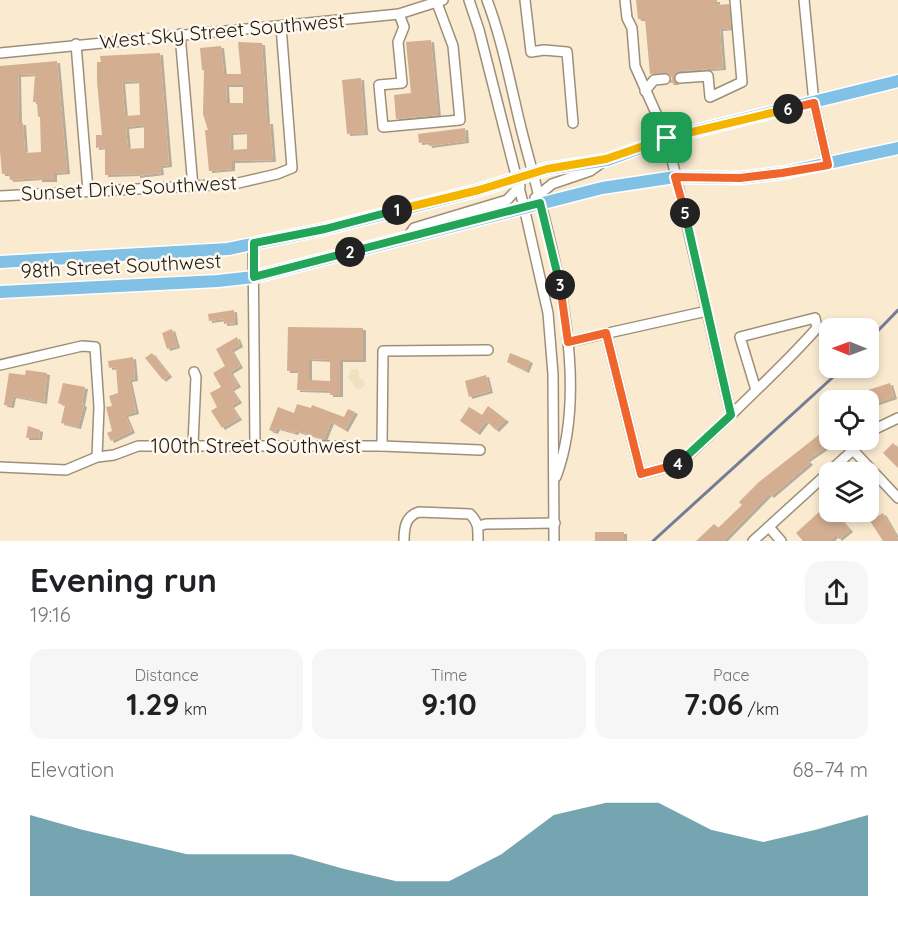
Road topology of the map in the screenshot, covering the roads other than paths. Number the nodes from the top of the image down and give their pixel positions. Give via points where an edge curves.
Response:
1 (469, 0) edge
2 (487, 0) edge
3 (525, 0) edge
4 (625, 0) edge
5 (735, 0) edge
6 (804, 0) edge
7 (440, 1) edge
8 (399, 14) junction
9 (281, 26) junction
10 (180, 34) junction
11 (76, 44) junction
12 (0, 53) edge
13 (680, 78) dead end
14 (665, 79) dead end
15 (898, 81) edge
16 (645, 91) junction
17 (814, 103) junction
18 (573, 123) dead end
19 (667, 138) junction
20 (898, 148) edge
21 (606, 159) junction
22 (828, 165) junction
23 (533, 173) junction
24 (675, 177) junction
25 (517, 183) junction
26 (193, 187) junction
27 (88, 191) junction
28 (0, 196) edge
29 (539, 199) junction
30 (524, 207) junction
31 (407, 238) junction
32 (254, 243) junction
33 (0, 262) edge
34 (254, 277) junction
35 (0, 292) edge
36 (707, 311) junction
37 (606, 333) junction
38 (568, 342) junction
39 (488, 350) dead end
40 (0, 365) edge
41 (194, 372) dead end
42 (756, 390) junction
43 (731, 415) junction
44 (898, 418) edge
45 (879, 427) edge
46 (193, 444) junction
47 (255, 445) junction
48 (382, 446) junction
49 (480, 450) dead end
50 (854, 450) joint
51 (98, 457) junction
52 (0, 467) edge
53 (555, 479) junction
54 (898, 498) edge
55 (555, 523) junction
56 (478, 526) junction
57 (769, 527) junction
58 (404, 541) edge
59 (478, 541) edge
60 (554, 541) edge
61 (753, 541) edge
62 (781, 541) edge

1 - 25 street
2 - 23 street
3 - 18 street via 531,52 567,52
4 - 16 street via 635,66
5 - 13 street via 742,82 710,97 708,76
6 - 17 street
7 - 8 street, West Sky Street Southwest
7 - 8 street via 453,46 460,120 383,127 379,85 402,83 398,42 404,27
8 - 9 street, West Sky Street Southwest
9 - 10 street, West Sky Street Southwest
9 - 26 street, Sunset Drive Southwest via 292,168 234,184
10 - 11 street, West Sky Street Southwest
10 - 26 street
11 - 12 street, West Sky Street Southwest
11 - 27 street
14 - 16 street via 654,80
15 - 17 main road, 98th Street Southwest
16 - 19 street
17 - 19 main road, 98th Street Southwest
17 - 22 street
19 - 21 main road, 98th Street Southwest
19 - 24 street
20 - 22 main road, 98th Street Southwest
21 - 23 main road, 98th Street Southwest
21 - 29 street via 590,171 552,184
22 - 24 main road, 98th Street Southwest via 740,178
23 - 25 main road, 98th Street Southwest
23 - 29 street
24 - 29 main road, 98th Street Southwest
24 - 36 street
25 - 30 street
25 - 31 street via 507,200 414,228
25 - 32 main road, 98th Street Southwest
26 - 27 street, Sunset Drive Southwest
27 - 28 street, Sunset Drive Southwest
29 - 30 main road, 98th Street Southwest
29 - 38 street via 562,294
30 - 31 main road, 98th Street Southwest
30 - 53 street via 550,331
31 - 34 main road, 98th Street Southwest
32 - 33 main road, 98th Street Southwest via 228,249
32 - 34 street
34 - 35 main road, 98th Street Southwest
34 - 47 street
36 - 37 street
36 - 43 street
37 - 38 street
37 - 43 street via 641,474 679,464
38 - 53 street via 568,412 562,462
39 - 48 street via 383,351
40 - 51 street via 82,346 95,347
41 - 46 street
42 - 42 street via 817,328 815,318 740,337
42 - 43 street
44 - 45 street
46 - 47 street, 100th Street Southwest
46 - 51 street, 100th Street Southwest via 138,446
47 - 48 street, 100th Street Southwest
48 - 49 street, 100th Street Southwest
50 - 54 street
50 - 57 street
51 - 52 street, 100th Street Southwest via 66,470
53 - 55 street
55 - 56 street
55 - 60 street
56 - 58 street via 470,514 414,513 406,522
56 - 59 street
57 - 61 street
57 - 62 street

